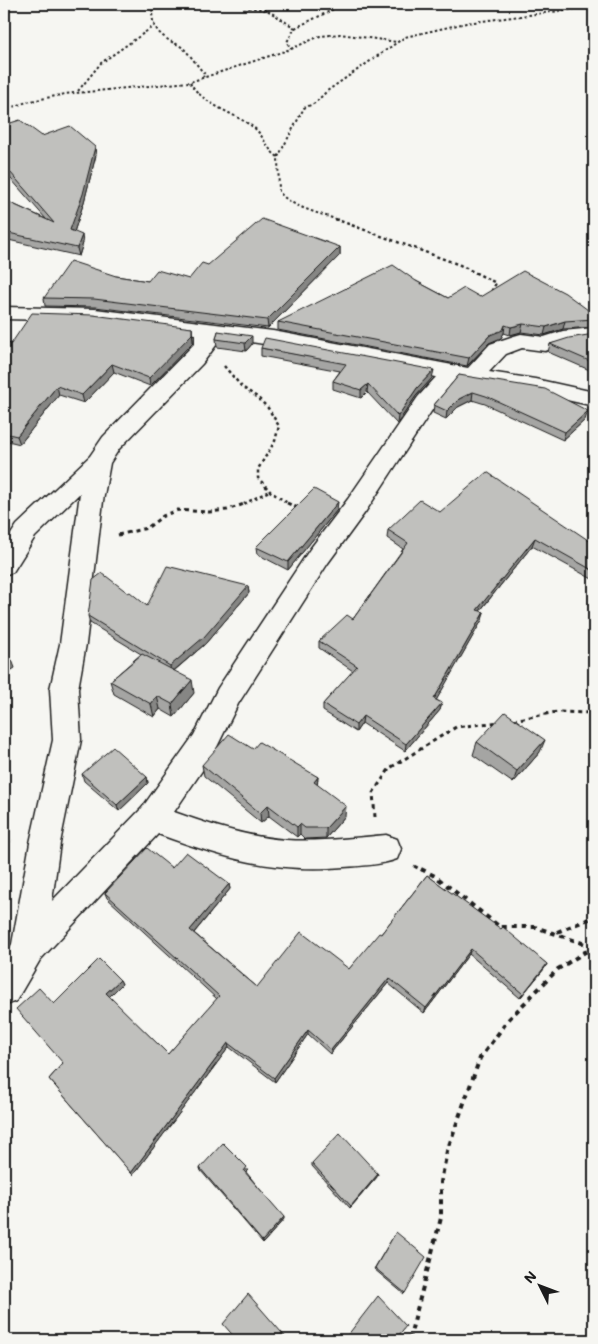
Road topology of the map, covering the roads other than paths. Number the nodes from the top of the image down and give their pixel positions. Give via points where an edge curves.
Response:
1 (4, 313) edge
2 (594, 334) edge
3 (205, 337) junction
4 (463, 374) junction
5 (594, 399) edge
6 (98, 462) junction
7 (4, 565) edge
8 (153, 818) junction
9 (386, 849) road end
10 (28, 949) junction
11 (4, 990) edge

1 - 3 street via 95,315
2 - 4 street via 545,344 521,341 498,349
3 - 4 street via 273,338
3 - 6 street via 181,373 111,443
4 - 5 street
4 - 8 street via 426,402 262,642 228,696 204,744
6 - 7 street via 26,531
6 - 10 street via 64,688 67,740 45,843
8 - 9 street via 208,839 285,854
8 - 10 street
10 - 11 street

